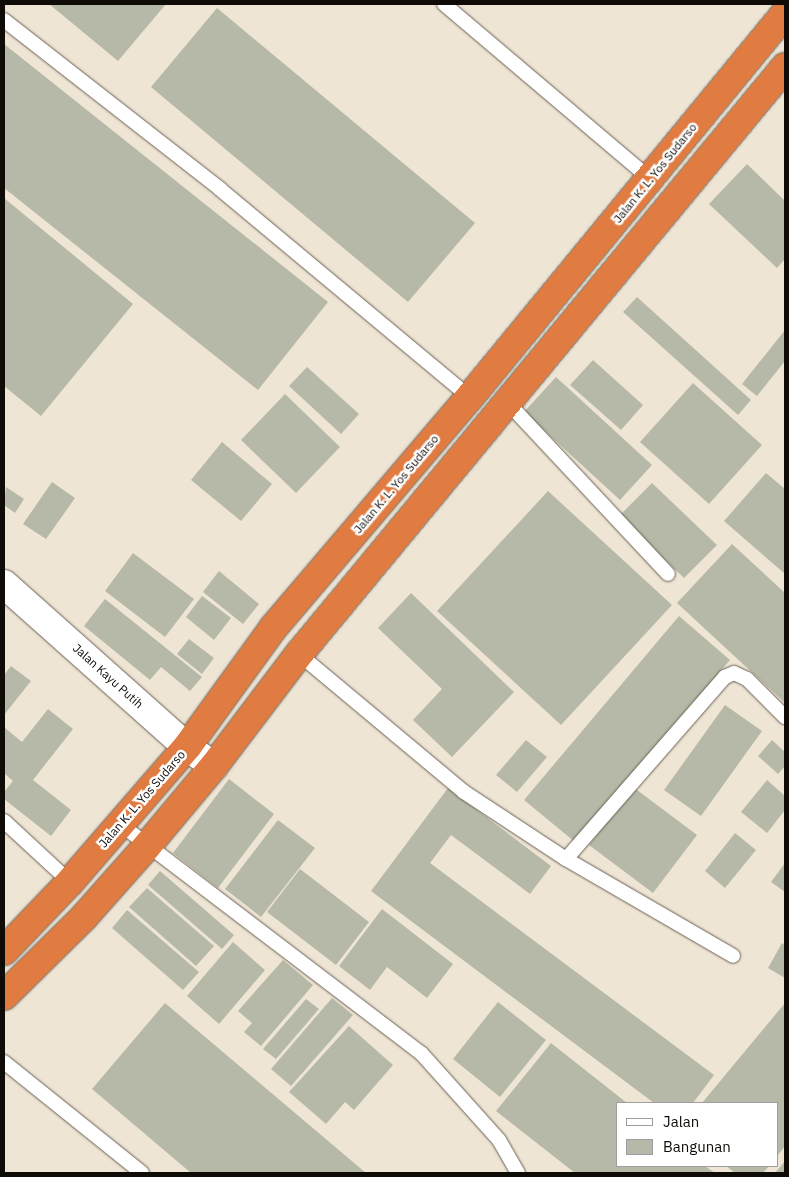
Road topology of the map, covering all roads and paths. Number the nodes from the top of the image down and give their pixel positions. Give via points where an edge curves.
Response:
1 (444, 4) edge
2 (785, 14) edge
3 (4, 20) edge
4 (785, 67) edge
5 (650, 179) junction
6 (470, 397) junction
7 (508, 403) junction
8 (668, 574) dead end
9 (4, 584) edge
10 (299, 654) junction
11 (785, 717) edge
12 (187, 747) junction
13 (214, 766) junction
14 (4, 821) edge
15 (120, 824) junction
16 (147, 846) junction
17 (566, 859) junction
18 (70, 882) junction
19 (4, 951) edge
20 (734, 956) dead end
21 (4, 996) edge
22 (4, 1062) edge
23 (142, 1173) edge
24 (518, 1173) edge

1 - 5 lane
2 - 5 highway, Jalan K. L. Yos Sudarso
3 - 6 lane via 220,189
4 - 7 highway
5 - 6 highway, Jalan K. L. Yos Sudarso
6 - 12 highway, Jalan K. L. Yos Sudarso via 274,627
7 - 8 lane
7 - 10 highway
9 - 12 street, Jalan Kayu Putih
10 - 13 highway
10 - 17 lane via 464,792
11 - 17 lane via 747,679 734,673 725,678
12 - 13 street, Jalan Kayu Putih
12 - 15 highway, Jalan K. L. Yos Sudarso
13 - 16 highway
14 - 18 lane
15 - 16 lane
15 - 18 highway, Jalan K. L. Yos Sudarso
16 - 21 highway via 84,917
16 - 24 lane via 421,1053 499,1140
17 - 20 lane
18 - 19 highway, Jalan K. L. Yos Sudarso
22 - 23 lane

